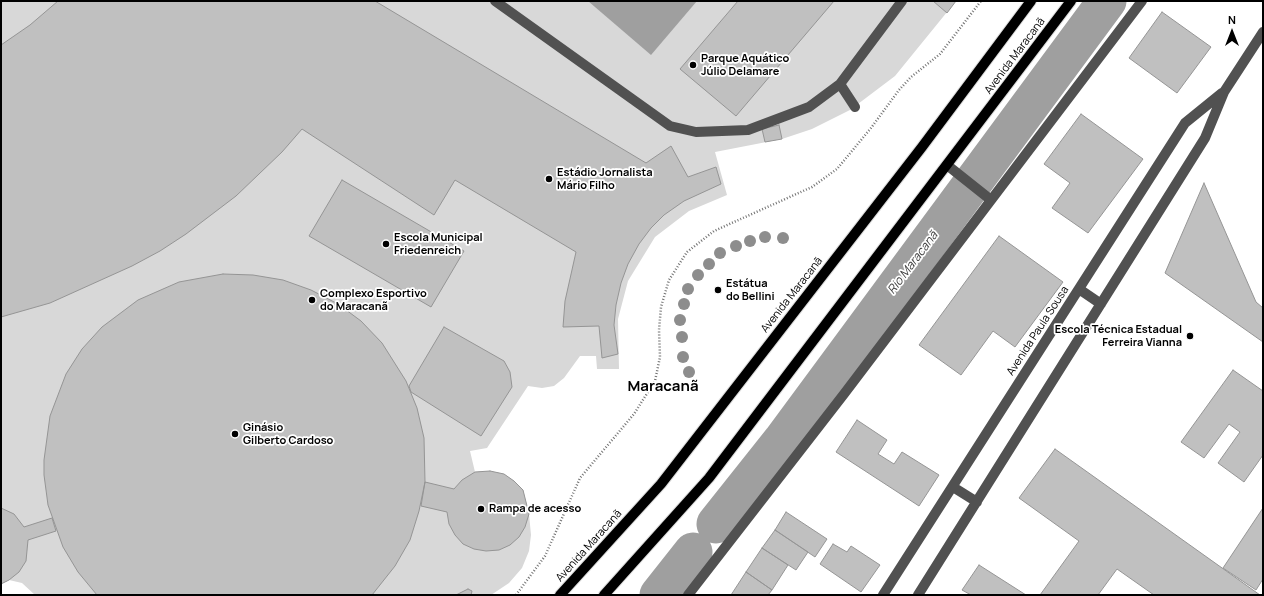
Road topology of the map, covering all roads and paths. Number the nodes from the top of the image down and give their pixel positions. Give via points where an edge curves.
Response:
1 (495, 1) edge
2 (902, 1) edge
3 (981, 1) edge
4 (1031, 1) edge
5 (1071, 1) edge
6 (1142, 1) edge
7 (1263, 32) edge
8 (840, 84) junction
9 (1224, 92) junction
10 (855, 107) dead end
11 (950, 168) junction
12 (991, 200) junction
13 (1079, 289) junction
14 (1101, 304) junction
15 (953, 487) junction
16 (977, 502) junction
17 (516, 595) edge
18 (560, 595) edge
19 (604, 595) edge
20 (688, 595) edge
21 (884, 595) edge
22 (918, 595) edge

1 - 8 street via 670,126 696,132 748,130 809,107
2 - 8 street
3 - 17 path via 940,54 899,90 837,169 812,188 714,231 687,252 669,280 661,308 660,357 655,381 634,414 580,478 545,556
4 - 18 main road, Avenida Maracanã via 922,147 661,484
5 - 11 main road, Avenida Maracanã
6 - 12 street
7 - 9 street, Avenida Paula Sousa
8 - 10 street
9 - 13 street, Avenida Paula Sousa via 1185,123
9 - 14 street, Avenida Paula Sousa via 1205,138
11 - 12 street
11 - 19 main road, Avenida Maracanã via 709,478
12 - 20 street
13 - 14 street
13 - 15 street, Avenida Paula Sousa
14 - 16 street, Avenida Paula Sousa
15 - 16 street
15 - 21 street, Avenida Paula Sousa
16 - 22 street, Avenida Paula Sousa

